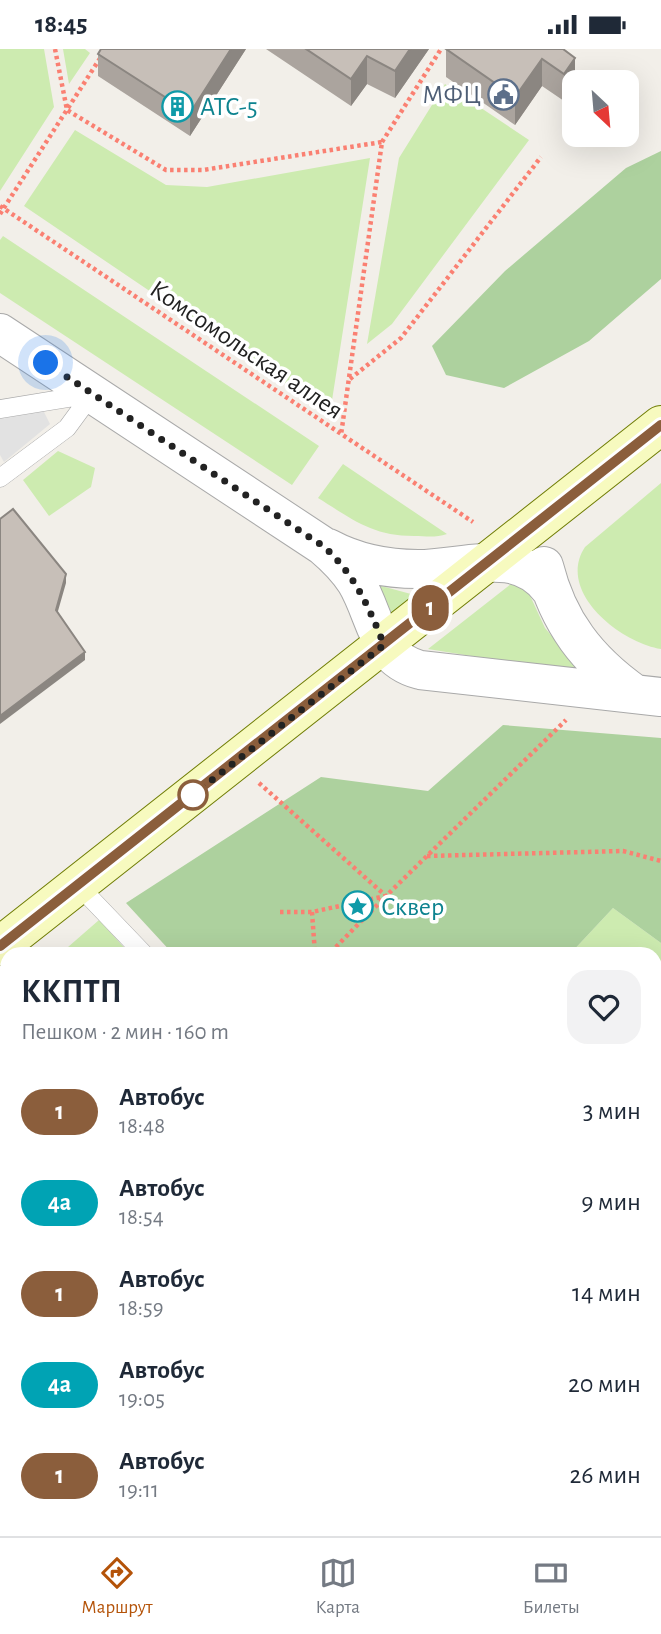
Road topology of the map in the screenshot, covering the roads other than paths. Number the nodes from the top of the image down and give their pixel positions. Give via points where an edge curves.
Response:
1 (0, 333) edge
2 (92, 394) junction
3 (0, 409) edge
4 (661, 425) edge
5 (0, 478) edge
6 (534, 527) junction
7 (323, 546) junction
8 (488, 562) junction
9 (418, 569) junction
10 (550, 589) junction
11 (429, 609) junction
12 (384, 645) junction
13 (419, 670) junction
14 (349, 672) junction
15 (648, 695) edge
16 (78, 885) junction
17 (0, 946) edge
18 (137, 947) edge

1 - 2 street
2 - 3 lane
2 - 5 lane via 67,428
2 - 7 street
4 - 6 main road
6 - 8 main road
6 - 10 street
7 - 9 street via 374,565
7 - 12 street via 357,583
8 - 9 street
8 - 10 street via 521,565 539,574
8 - 11 main road
9 - 11 street via 435,580 437,587
10 - 15 street via 574,639 611,677
11 - 12 main road
12 - 13 street via 404,666
12 - 14 main road
13 - 14 street
13 - 15 street
14 - 16 main road
16 - 17 main road
16 - 18 lane

